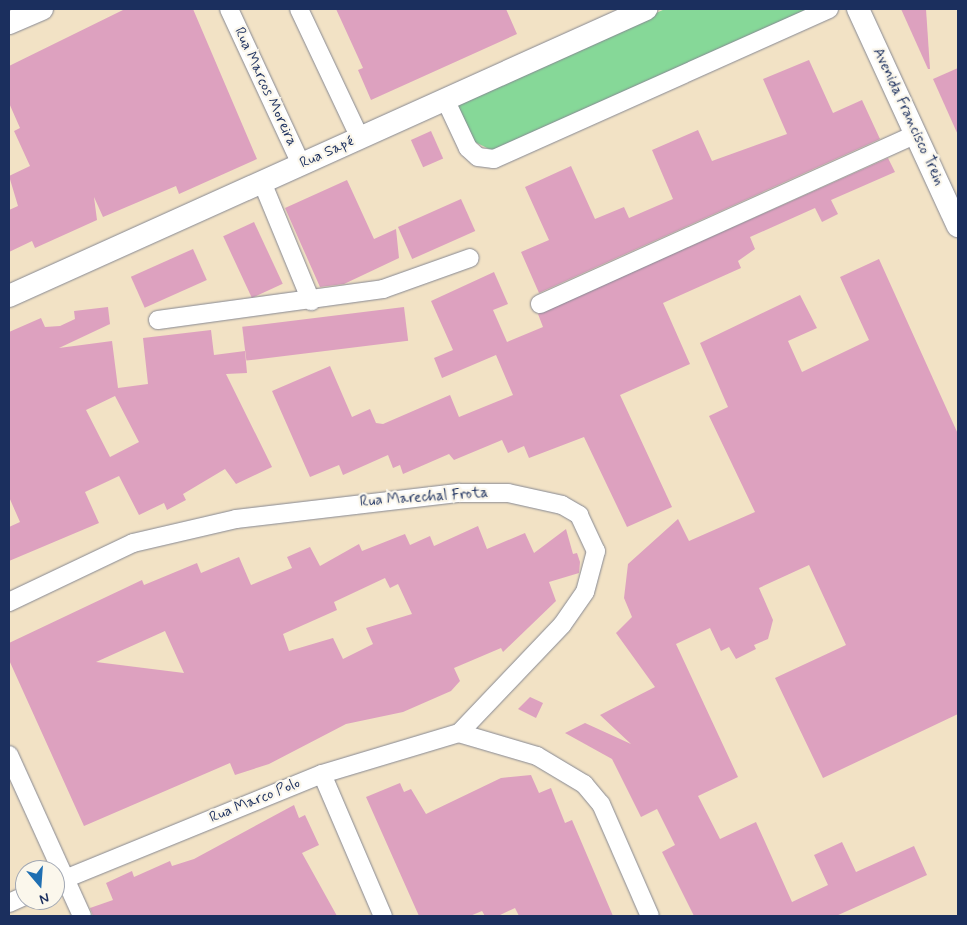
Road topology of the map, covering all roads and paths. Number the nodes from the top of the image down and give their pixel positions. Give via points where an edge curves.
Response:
1 (42, 9) edge
2 (229, 9) edge
3 (300, 9) edge
4 (646, 9) edge
5 (829, 9) edge
6 (858, 9) edge
7 (9, 24) edge
8 (445, 99) junction
9 (916, 134) junction
10 (360, 138) junction
11 (301, 164) junction
12 (262, 182) junction
13 (958, 226) edge
14 (470, 258) dead end
15 (9, 296) edge
16 (311, 301) junction
17 (540, 304) dead end
18 (158, 320) dead end
19 (9, 602) edge
20 (459, 733) junction
21 (9, 755) edge
22 (322, 774) junction
23 (52, 860) edge
24 (65, 878) edge
25 (65, 888) edge
26 (82, 916) edge
27 (384, 916) edge
28 (650, 916) edge

1 - 7 street
2 - 11 street, Rua Marcos Moreira
3 - 10 street
4 - 8 street, Rua Sapé
5 - 8 street via 494,159 478,158 468,148
6 - 9 street, Avenida Francisco Trein
8 - 10 street, Rua Sapé
9 - 13 street, Avenida Francisco Trein
9 - 17 street
10 - 11 street, Rua Sapé
11 - 12 street, Rua Sapé
12 - 15 street, Rua Sapé
12 - 16 street
14 - 16 street via 403,284
16 - 18 street
19 - 20 street, Rua Marechal Frota via 133,543 236,519 459,492 508,493 562,505 579,515 596,551 585,592 562,625
20 - 22 street, Rua Marco Polo
20 - 28 street via 537,756 584,784 601,804
21 - 23 street
22 - 24 street, Rua Marco Polo
22 - 27 street
25 - 26 street

